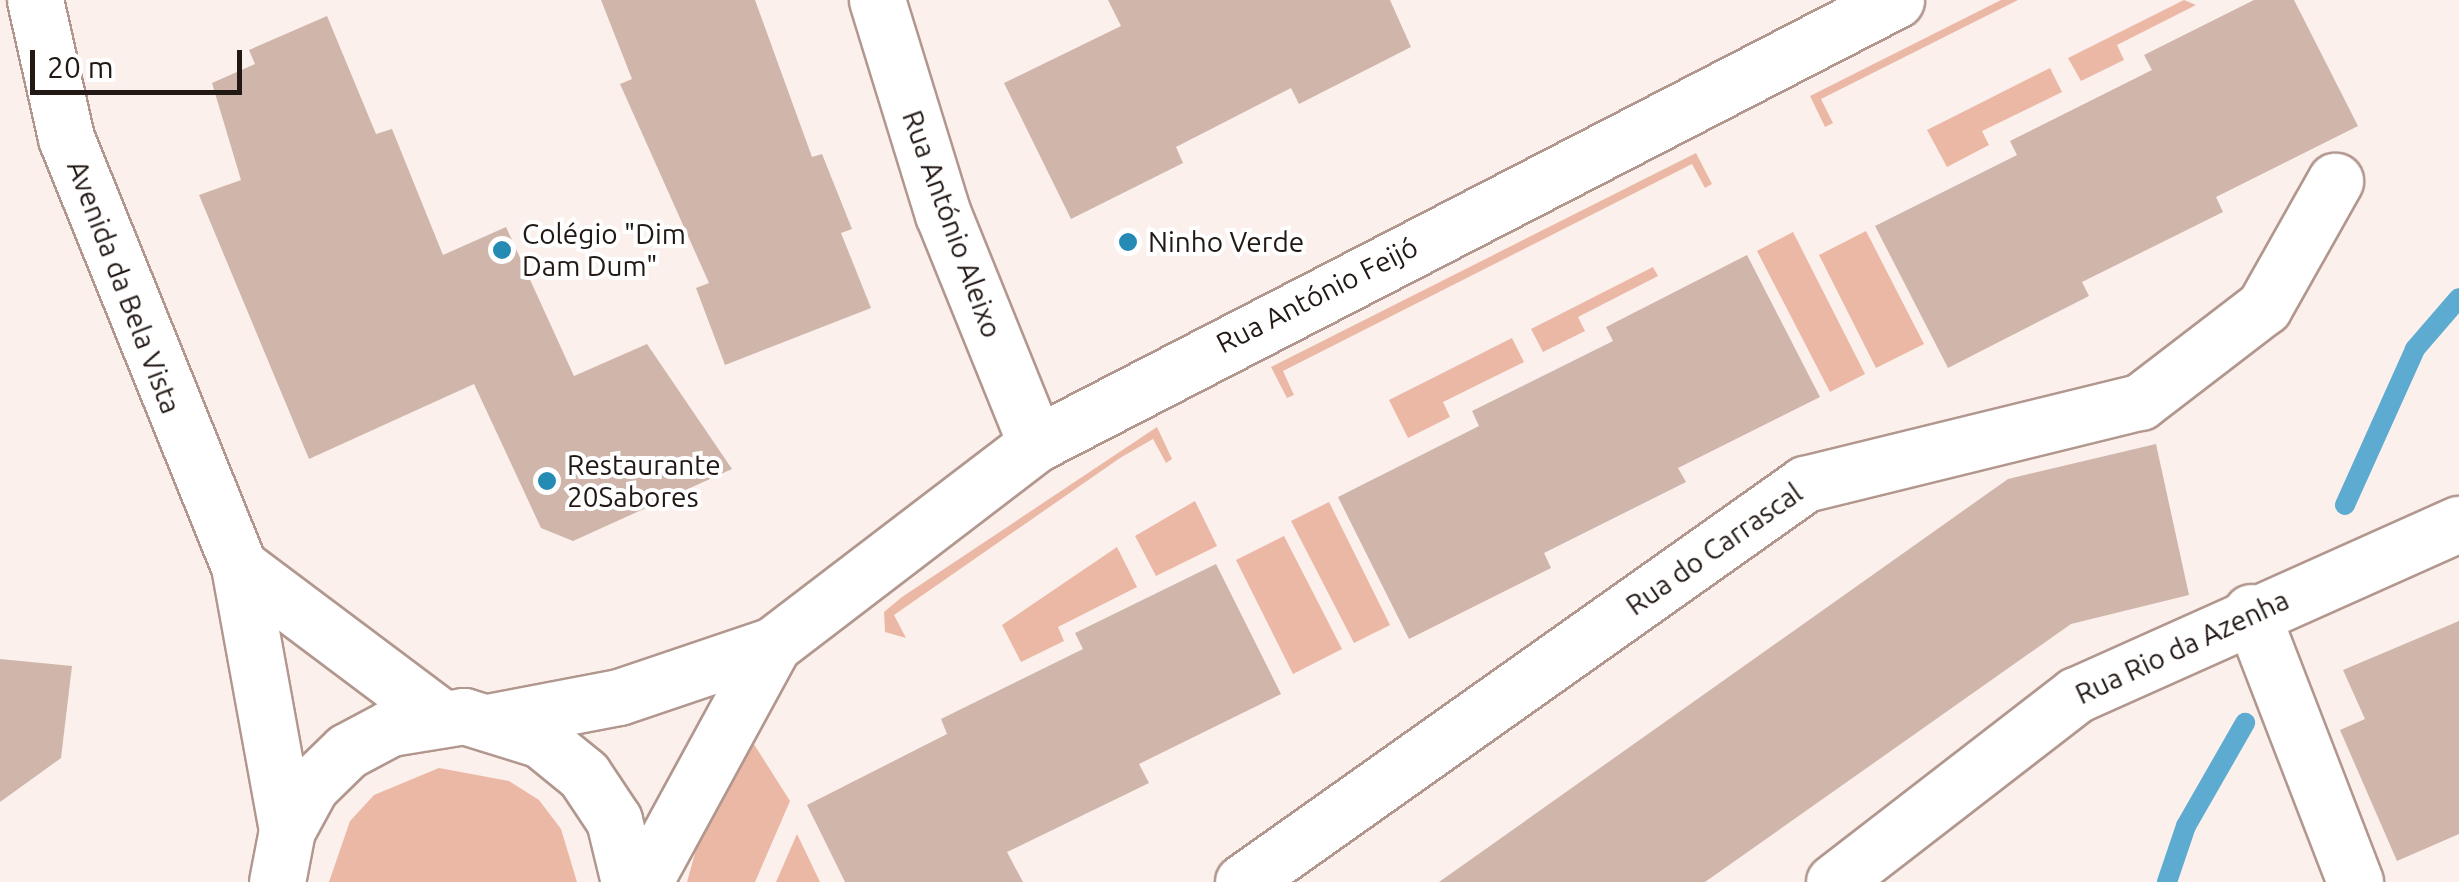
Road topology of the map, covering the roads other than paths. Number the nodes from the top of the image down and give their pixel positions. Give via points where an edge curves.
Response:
1 (35, 0) edge
2 (1896, 0) edge
3 (885, 3) edge
4 (2335, 181) dead end
5 (1036, 444) junction
6 (2459, 524) edge
7 (239, 566) junction
8 (2251, 612) junction
9 (772, 645) junction
10 (439, 716) junction
11 (493, 721) junction
12 (282, 856) edge
13 (628, 882) edge
14 (644, 882) edge
15 (1242, 882) edge
16 (1834, 882) edge
17 (2355, 882) edge

1 - 7 street, Avenida da Bela Vista via 66,138
2 - 5 street, Rua António Feijó
3 - 5 street, Rua António Aleixo via 943,214
4 - 15 street, Rua do Carrascal via 2264,308 2140,402 1805,484
5 - 9 street, Rua António Feijó
6 - 8 street, Rua Rio da Azenha
7 - 10 street
7 - 12 street, Avenida da Bela Vista
8 - 16 street, Rua Rio da Azenha via 2122,670 2031,724
8 - 17 street
9 - 11 street, Rua António Feijó via 619,697
9 - 14 street, Rua António Feijó
10 - 11 street
10 - 12 street via 347,751 311,786
11 - 13 street via 541,740 584,775 614,820

